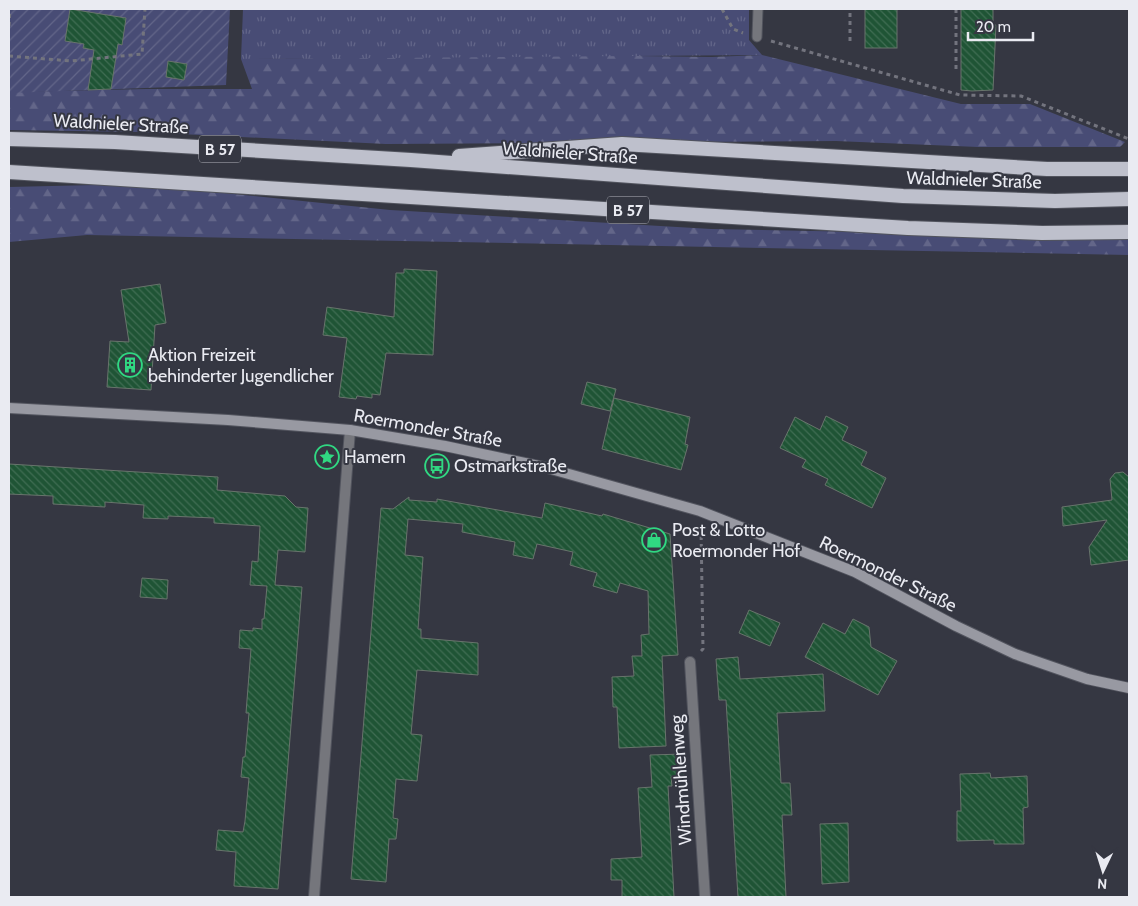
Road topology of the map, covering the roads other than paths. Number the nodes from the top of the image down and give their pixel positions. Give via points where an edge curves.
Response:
1 (758, 9) edge
2 (757, 37) road end
3 (9, 139) edge
4 (410, 160) junction
5 (1129, 169) edge
6 (9, 172) edge
7 (1129, 199) edge
8 (1129, 232) edge
9 (9, 408) edge
10 (350, 430) junction
11 (690, 662) road end
12 (1129, 688) edge
13 (314, 897) edge
14 (705, 897) edge

1 - 2 lane
3 - 4 highway, Waldnieler Straße / B 57
4 - 5 highway via 622,144 1047,169
4 - 7 highway, Waldnieler Straße / B 57 via 903,196 1055,201
6 - 8 highway, B 57 via 908,228 1042,233
9 - 10 main road, Roermonder Straße
10 - 12 main road, Roermonder Straße via 544,467 700,511 856,572 1015,654 1087,680
10 - 13 street
11 - 14 street, Windmühlenweg

